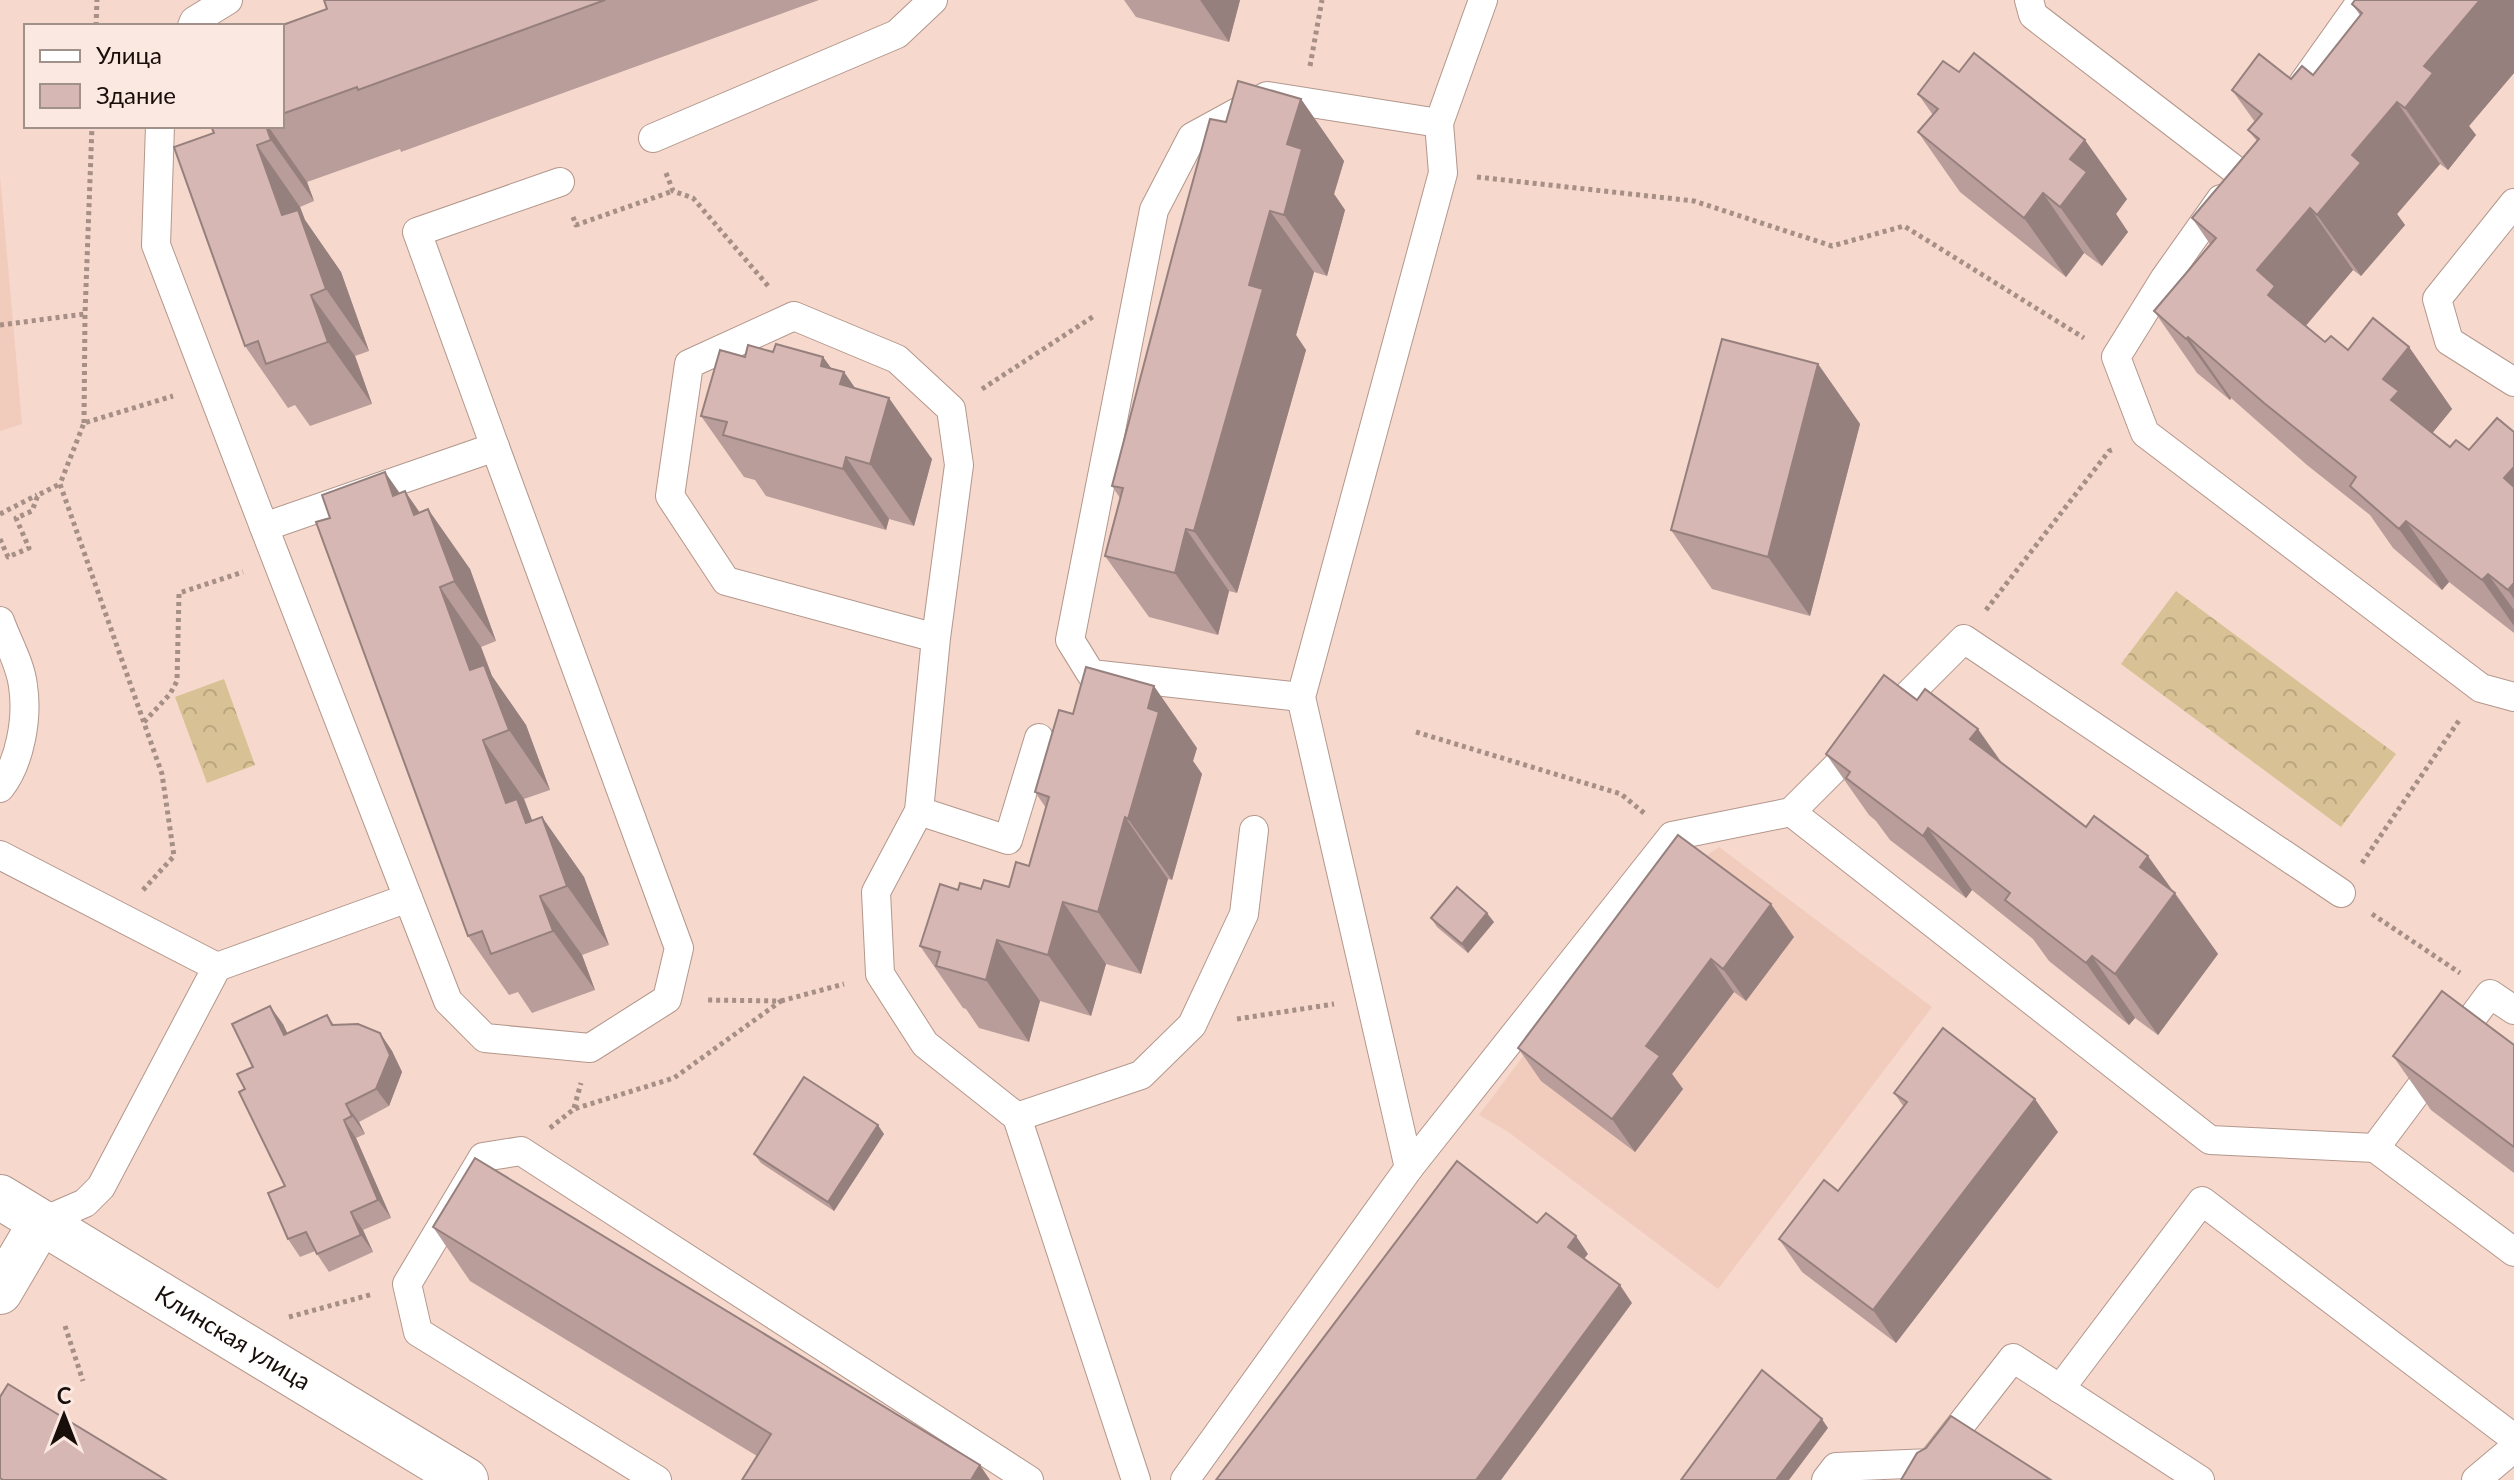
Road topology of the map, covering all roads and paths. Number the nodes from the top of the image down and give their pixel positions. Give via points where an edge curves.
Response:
1 (97, 0) edge
2 (228, 0) edge
3 (933, 0) edge
4 (1322, 0) edge
5 (1483, 0) edge
6 (2029, 0) edge
7 (2362, 0) edge
8 (96, 24) edge
9 (193, 24) edge
10 (1303, 100) junction
11 (1439, 123) junction
12 (2274, 123) edge
13 (92, 128) edge
14 (160, 128) edge
15 (653, 138) joint
16 (2257, 148) edge
17 (1443, 173) junction
18 (2239, 173) junction
19 (560, 182) dead end
20 (673, 191) junction
21 (2514, 203) edge
22 (625, 207) dead end
23 (1139, 286) junction
24 (85, 314) junction
25 (794, 316) junction
26 (0, 325) edge
27 (2116, 357) junction
28 (1003, 376) dead end
29 (2514, 382) edge
30 (210, 385) junction
31 (84, 423) junction
32 (2145, 433) junction
33 (495, 447) junction
34 (60, 484) junction
35 (38, 495) junction
36 (0, 514) edge
37 (264, 527) junction
38 (0, 539) edge
39 (278, 561) junction
40 (0, 621) edge
41 (936, 638) junction
42 (1964, 639) junction
43 (2481, 688) junction
44 (1301, 697) junction
45 (2514, 697) edge
46 (144, 722) junction
47 (1416, 732) dead end
48 (1039, 738) dead end
49 (0, 788) edge
50 (919, 811) junction
51 (1791, 812) junction
52 (1254, 830) dead end
53 (1672, 836) junction
54 (0, 855) edge
55 (2341, 893) junction
56 (408, 898) junction
57 (118, 917) junction
58 (217, 967) junction
59 (880, 974) junction
60 (2490, 994) junction
61 (1370, 998) junction
62 (667, 999) junction
63 (781, 1001) junction
64 (2514, 1010) edge
65 (1192, 1025) junction
66 (1017, 1117) junction
67 (2375, 1148) junction
68 (521, 1151) junction
69 (1409, 1168) junction
70 (0, 1197) edge
71 (41, 1222) junction
72 (2514, 1252) edge
73 (407, 1284) junction
74 (0, 1292) edge
75 (289, 1317) dead end
76 (65, 1326) dead end
77 (83, 1381) dead end
78 (2060, 1389) junction
79 (2514, 1438) edge
80 (2514, 1448) edge
81 (466, 1480) edge
82 (657, 1480) edge
83 (1029, 1480) edge
84 (1136, 1480) edge
85 (1185, 1480) edge
86 (1826, 1480) edge
87 (2200, 1480) edge
88 (2476, 1480) edge

1 - 8 path
2 - 9 lane
3 - 15 lane via 897,34
4 - 10 path
5 - 11 lane
6 - 18 lane via 2033,15
7 - 12 lane
10 - 11 lane
10 - 23 lane via 1267,96 1192,137 1154,210
11 - 17 lane
13 - 24 path
14 - 30 lane via 156,245
15 - 20 path
16 - 18 lane
17 - 27 path via 1694,201 1832,246 1904,226
17 - 44 lane
18 - 27 lane
19 - 33 lane via 417,232
20 - 22 path
20 - 25 path via 693,198
21 - 29 lane via 2437,299 2449,341
23 - 28 path
23 - 44 lane via 1070,640 1091,674
24 - 26 path
24 - 31 path
25 - 41 lane via 897,359 951,409 959,465
25 - 41 lane via 689,364 670,496 726,581
27 - 32 lane
30 - 31 path
30 - 37 lane
31 - 34 path
32 - 42 path via 2109,451
32 - 43 lane
33 - 37 lane
33 - 62 lane via 679,948
34 - 35 path
34 - 46 path
35 - 36 path
35 - 38 path via 32,511 16,518 29,548 8,557
37 - 39 lane
39 - 46 path via 179,593 177,681
39 - 56 lane
40 - 49 lane via 23,685 22,731
41 - 50 lane
42 - 51 lane
42 - 55 lane
43 - 45 lane
43 - 55 path
44 - 61 lane
46 - 57 path via 162,774 174,856
47 - 53 path via 1621,794
48 - 50 lane via 1008,840
50 - 59 lane via 876,892
51 - 53 lane
51 - 67 lane via 2210,1140
52 - 65 lane via 1244,914
53 - 69 lane
54 - 57 lane
55 - 60 path
56 - 58 lane
56 - 62 lane via 448,1001 485,1038 590,1048
57 - 58 lane
58 - 71 lane via 101,1187 85,1203
59 - 63 path
59 - 66 lane via 925,1044
60 - 64 lane
60 - 67 lane
61 - 65 path
61 - 69 lane
62 - 63 path
63 - 68 path via 674,1078 574,1109
65 - 66 lane via 1141,1075
66 - 84 lane
67 - 72 lane
68 - 73 lane via 483,1157
68 - 83 lane
69 - 85 lane
70 - 71 street, Клинская улица
71 - 74 street
71 - 81 street, Клинская улица
73 - 75 path
73 - 82 lane via 418,1332
76 - 77 path
78 - 79 lane via 2202,1201
78 - 86 lane via 2013,1358 1931,1463 1836,1467
78 - 87 lane
80 - 88 lane

